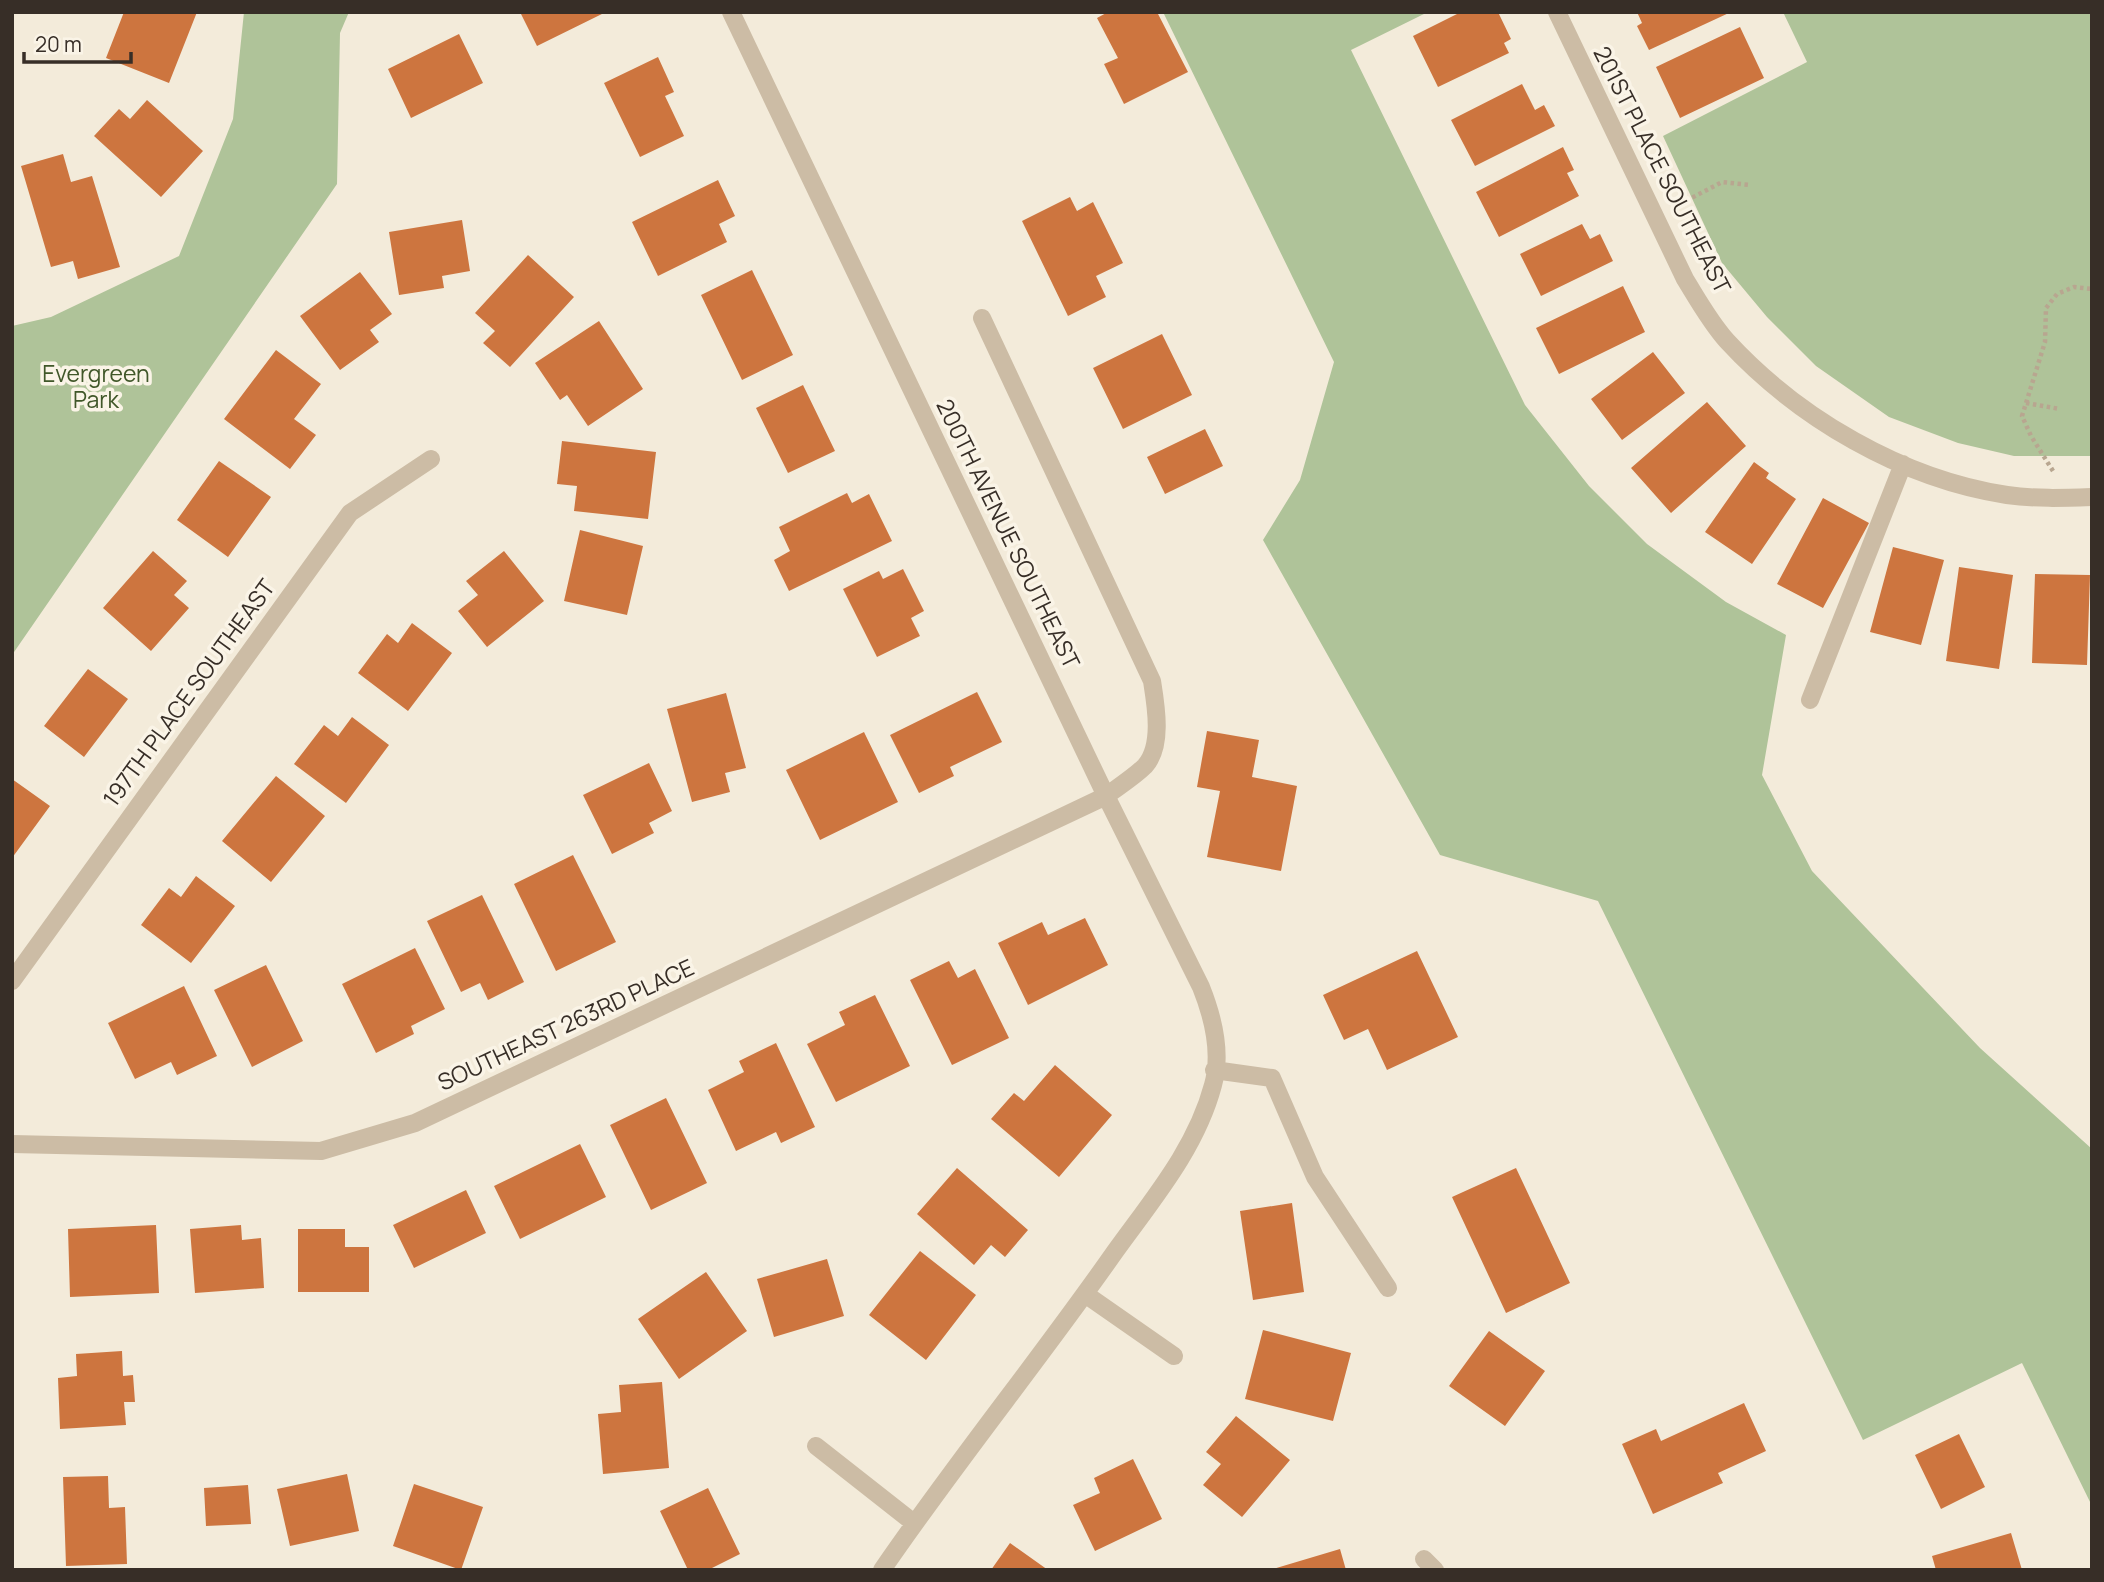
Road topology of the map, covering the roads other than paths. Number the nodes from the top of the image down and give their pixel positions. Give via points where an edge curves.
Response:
1 (732, 12) edge
2 (1557, 12) edge
3 (982, 318) dead end
4 (431, 459) dead end
5 (1903, 464) junction
6 (2092, 497) edge
7 (1811, 700) dead end
8 (1106, 796) junction
9 (12, 981) edge
10 (1214, 1076) junction
11 (12, 1144) edge
12 (1388, 1288) dead end
13 (1085, 1294) junction
14 (1174, 1356) dead end
15 (816, 1446) dead end
16 (914, 1523) junction
17 (882, 1570) edge

1 - 8 street, 200TH AVENUE SOUTHEAST
2 - 5 street, 201ST PLACE SOUTHEAST via 1654,218 1703,310 1726,340 1781,391 1863,445
3 - 8 street, SOUTHEAST 263RD PLACE via 1152,681 1156,740 1146,765
4 - 9 street, 197TH PLACE SOUTHEAST via 350,513
5 - 6 street, 201ST PLACE SOUTHEAST via 1961,485 2008,495
5 - 7 street
8 - 10 street, 200TH AVENUE SOUTHEAST via 1206,999 1216,1040
8 - 11 street, SOUTHEAST 263RD PLACE via 415,1123 321,1151
10 - 12 street via 1272,1078 1315,1177
10 - 13 street, 200TH AVENUE SOUTHEAST via 1188,1150
13 - 14 street
13 - 16 street, 200TH AVENUE SOUTHEAST
15 - 16 street
16 - 17 street, 200TH AVENUE SOUTHEAST

